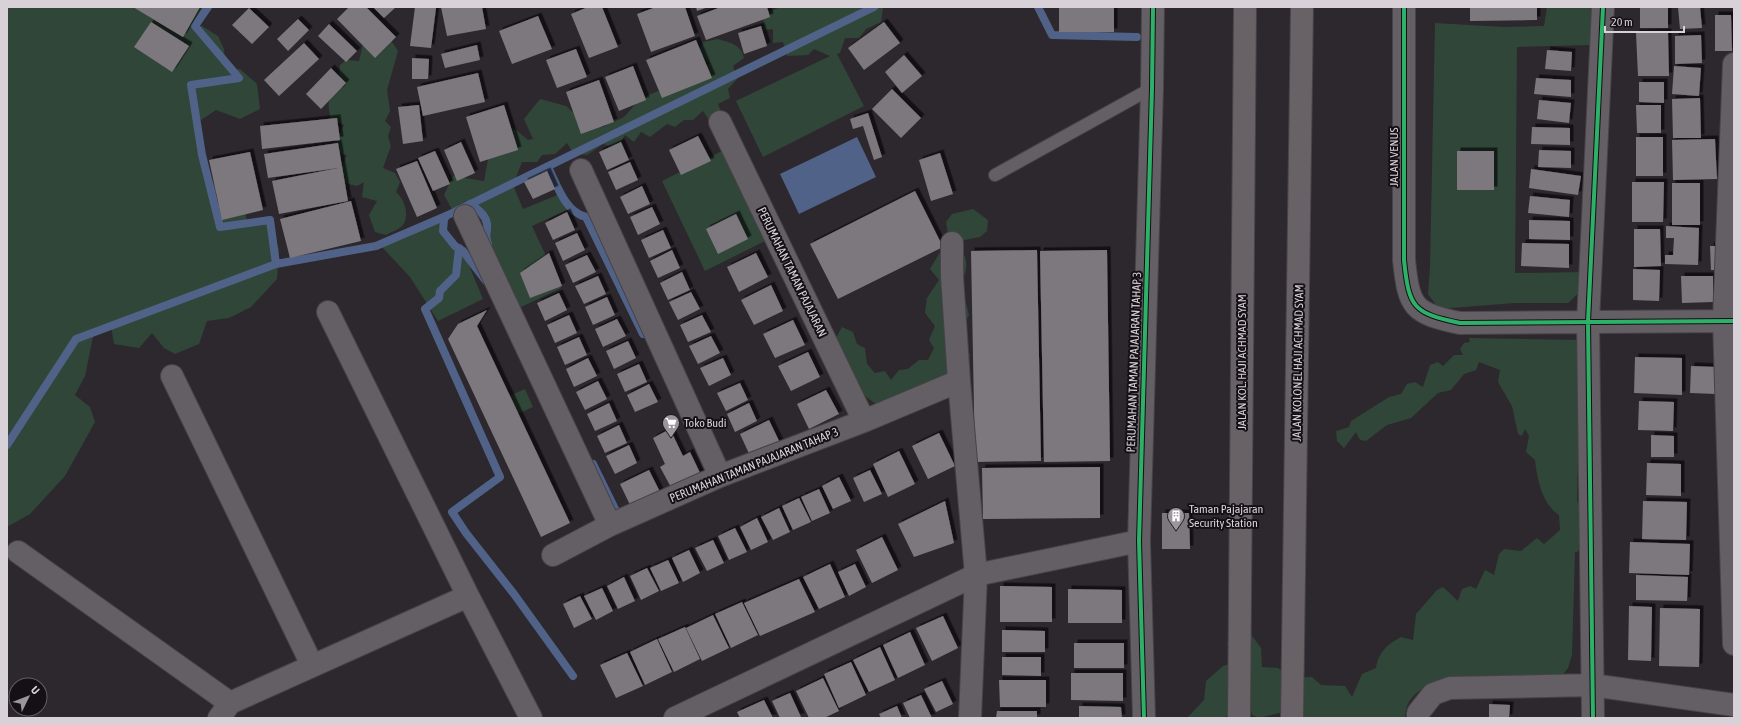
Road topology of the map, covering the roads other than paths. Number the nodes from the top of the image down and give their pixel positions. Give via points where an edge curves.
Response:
1 (1153, 7) edge
2 (1245, 7) edge
3 (1300, 7) edge
4 (1404, 7) edge
5 (1603, 7) edge
6 (1734, 64) edge
7 (1152, 88) junction
8 (720, 122) dead end
9 (581, 170) dead end
10 (995, 175) dead end
11 (465, 216) dead end
12 (952, 243) dead end
13 (328, 312) dead end
14 (1729, 320) edge
15 (1588, 322) junction
16 (172, 376) dead end
17 (959, 381) junction
18 (864, 421) junction
19 (720, 476) junction
20 (610, 525) junction
21 (1139, 541) junction
22 (18, 552) dead end
23 (553, 555) dead end
24 (976, 575) junction
25 (468, 596) junction
26 (1734, 644) edge
27 (312, 665) junction
28 (1592, 686) junction
29 (1734, 705) edge
30 (224, 710) edge
31 (531, 718) edge
32 (675, 718) edge
33 (970, 718) edge
34 (1144, 718) edge
35 (1239, 718) edge
36 (1292, 718) edge
37 (1418, 718) edge
38 (1593, 718) edge

1 - 7 street, PERUMAHAN TAMAN PAJAJARAN TAHAP 3
2 - 35 main road, JALAN KOL. HAJI ACHMAD SYAM
3 - 36 main road, JALAN KOLONEL HAJI ACHMAD SYAM
4 - 15 street, JALAN VENUS via 1404,260 1406,288 1415,306 1433,317 1460,323
5 - 15 street
6 - 14 street
7 - 10 lane
7 - 21 street, PERUMAHAN TAMAN PAJAJARAN TAHAP 3
8 - 18 street, PERUMAHAN TAMAN PAJAJARAN
9 - 19 street
11 - 20 street
12 - 17 street
13 - 25 street
14 - 15 street
14 - 26 street
15 - 28 street
16 - 27 street
17 - 18 street, PERUMAHAN TAMAN PAJAJARAN TAHAP 3
17 - 24 street
18 - 19 street, PERUMAHAN TAMAN PAJAJARAN TAHAP 3
19 - 20 street, PERUMAHAN TAMAN PAJAJARAN TAHAP 3
20 - 23 street, PERUMAHAN TAMAN PAJAJARAN TAHAP 3
21 - 24 street
21 - 34 street, PERUMAHAN TAMAN PAJAJARAN TAHAP 3
22 - 30 street
24 - 32 street
24 - 33 street
25 - 27 street
25 - 31 street
27 - 30 street
28 - 29 street
28 - 37 street via 1450,688 1433,694 1418,713
28 - 38 street

